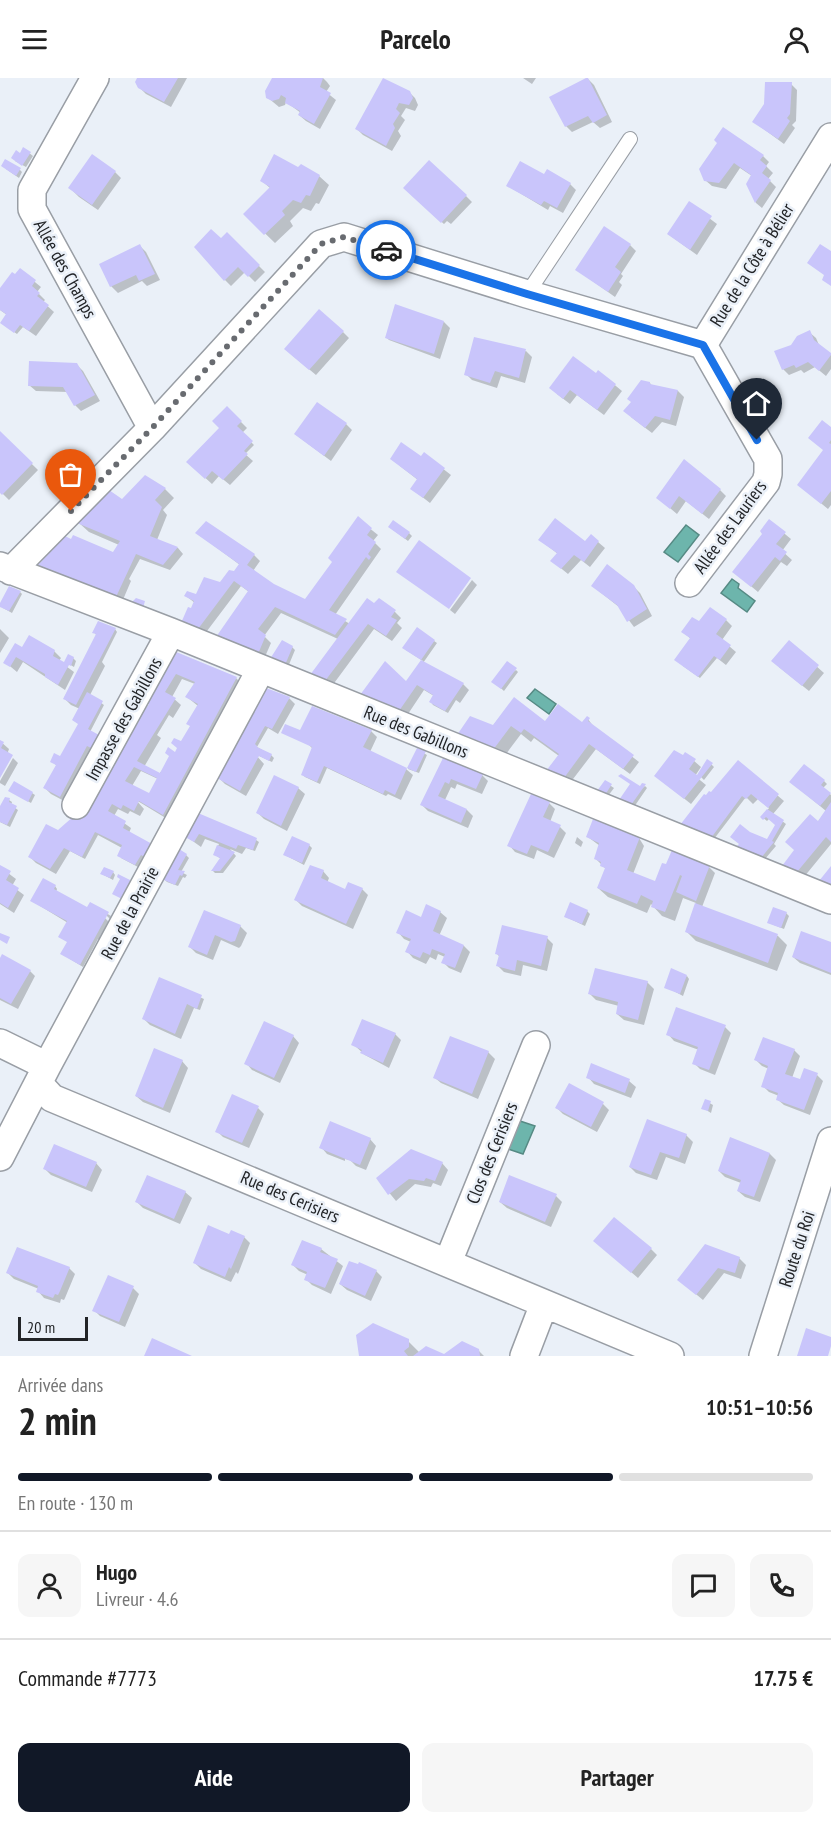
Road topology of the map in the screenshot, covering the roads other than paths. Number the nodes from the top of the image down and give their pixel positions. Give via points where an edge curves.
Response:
1 (95, 78) edge
2 (831, 137) edge
3 (630, 139) dead end
4 (527, 294) junction
5 (703, 345) junction
6 (152, 428) junction
7 (6, 569) edge
8 (689, 583) dead end
9 (171, 632) junction
10 (261, 669) junction
11 (76, 806) dead end
12 (831, 900) edge
13 (0, 1043) edge
14 (536, 1045) dead end
15 (43, 1075) junction
16 (831, 1141) edge
17 (0, 1158) edge
18 (448, 1262) junction
19 (544, 1304) junction
20 (524, 1356) edge
21 (670, 1356) edge
22 (763, 1356) edge

1 - 6 street, Allée des Champs via 32,190 32,209
2 - 5 street, Rue de la Côte à Bélier
3 - 4 lane
4 - 5 street, Rue de la Côte à Bélier
4 - 6 street, Rue de la Côte à Bélier via 344,237 321,244
5 - 8 street, Allée des Lauriers via 768,459 768,474 766,482
6 - 7 street, Rue de la Côte à Bélier
7 - 9 street, Rue des Gabillons
9 - 10 street, Rue des Gabillons
9 - 11 street, Impasse des Gabillons
10 - 12 street, Rue des Gabillons
10 - 15 street, Rue de la Prairie
13 - 15 street, Rue des Cerisiers
14 - 18 street, Clos des Cerisiers
15 - 17 street, Rue de la Prairie
15 - 18 street, Rue des Cerisiers via 52,1098
16 - 22 street, Route du Roi
18 - 19 street, Rue des Cerisiers
19 - 20 street
19 - 21 street, Rue des Cerisiers

